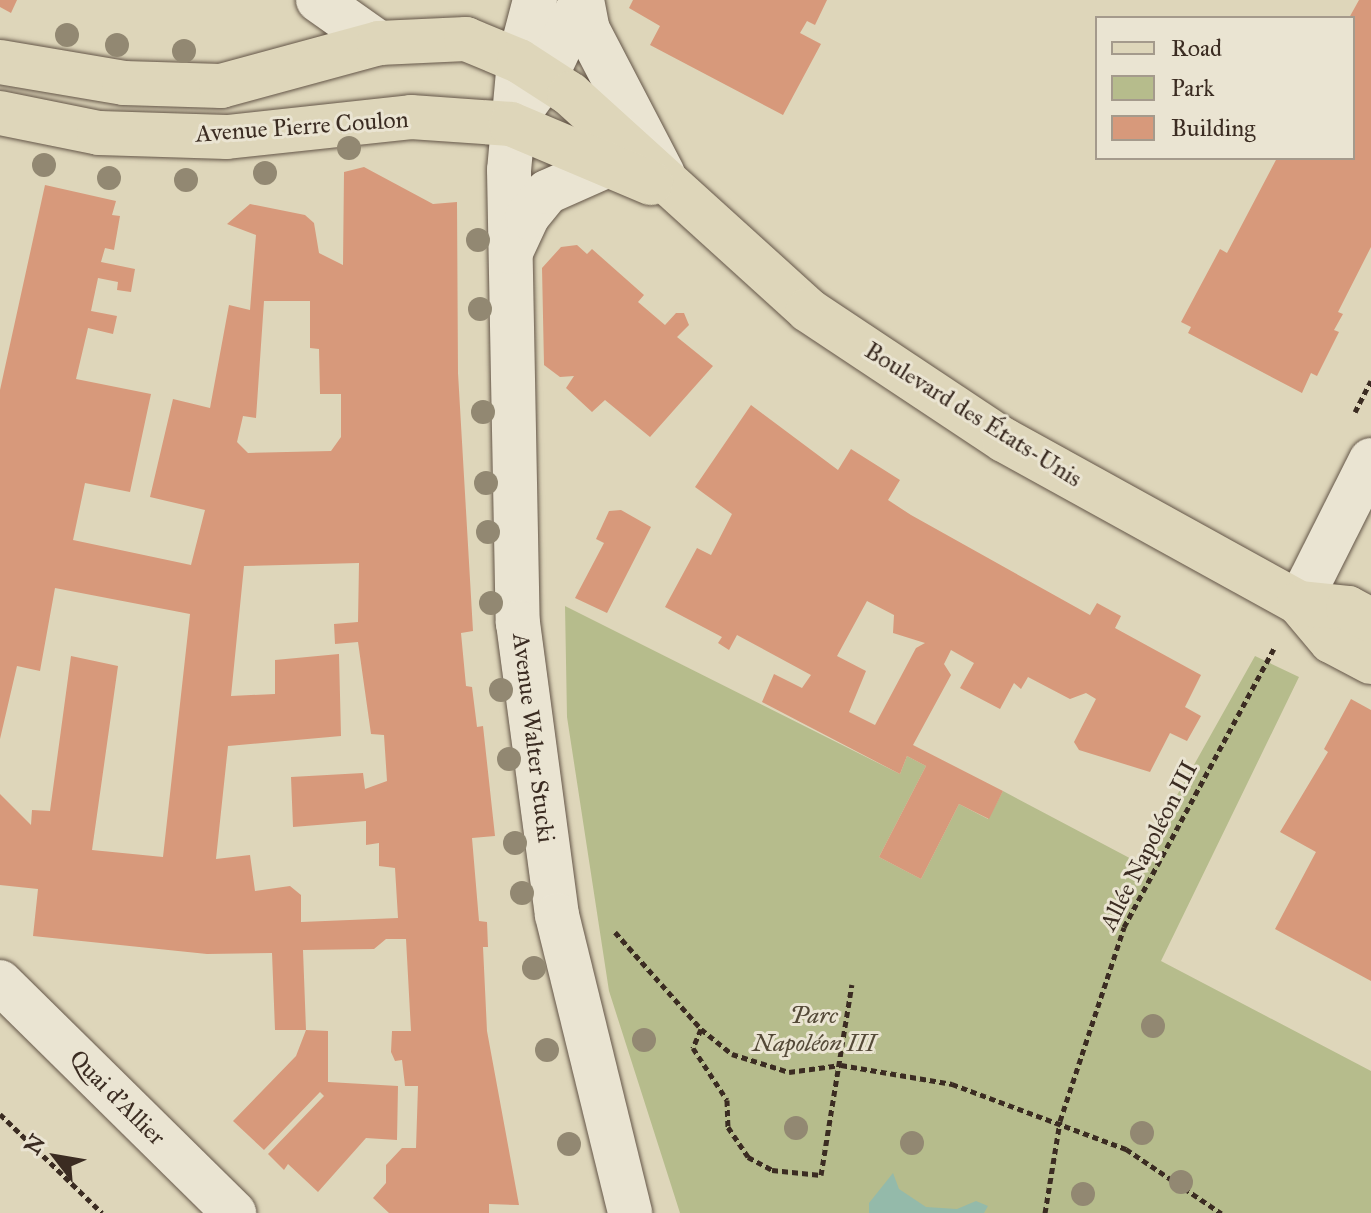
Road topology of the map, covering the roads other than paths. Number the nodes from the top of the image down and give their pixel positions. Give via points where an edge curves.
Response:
1 (318, 0) edge
2 (535, 0) edge
3 (582, 0) edge
4 (379, 43) junction
5 (532, 68) junction
6 (2, 75) edge
7 (0, 113) edge
8 (511, 124) junction
9 (606, 166) junction
10 (672, 191) junction
11 (510, 255) junction
12 (1371, 460) edge
13 (1299, 603) junction
14 (1371, 620) edge
15 (1371, 662) edge
16 (0, 982) edge
17 (234, 1213) edge
18 (630, 1213) edge

1 - 4 street
2 - 5 street
3 - 5 street
3 - 10 street, Boulevard des États-Unis via 588,30
4 - 5 main road, Avenue Pierre Coulon via 466,39
4 - 6 main road, Avenue Pierre Coulon via 221,86
5 - 8 street
5 - 10 main road, Boulevard des États-Unis
7 - 8 main road, Avenue Pierre Coulon via 99,133 227,137 411,117
8 - 9 main road, Boulevard des États-Unis
8 - 11 street, Avenue Walter Stucki
9 - 10 main road, Boulevard des États-Unis
9 - 11 street, Avenue Walter Stucki via 547,192 527,217
10 - 13 main road, Boulevard des États-Unis via 808,310 1004,440
11 - 18 street, Avenue Walter Stucki via 518,623 557,915
12 - 13 street
13 - 14 main road, Boulevard des États-Unis via 1348,608
13 - 15 main road, Boulevard des États-Unis via 1331,641
16 - 17 street, Quai d'Allier

